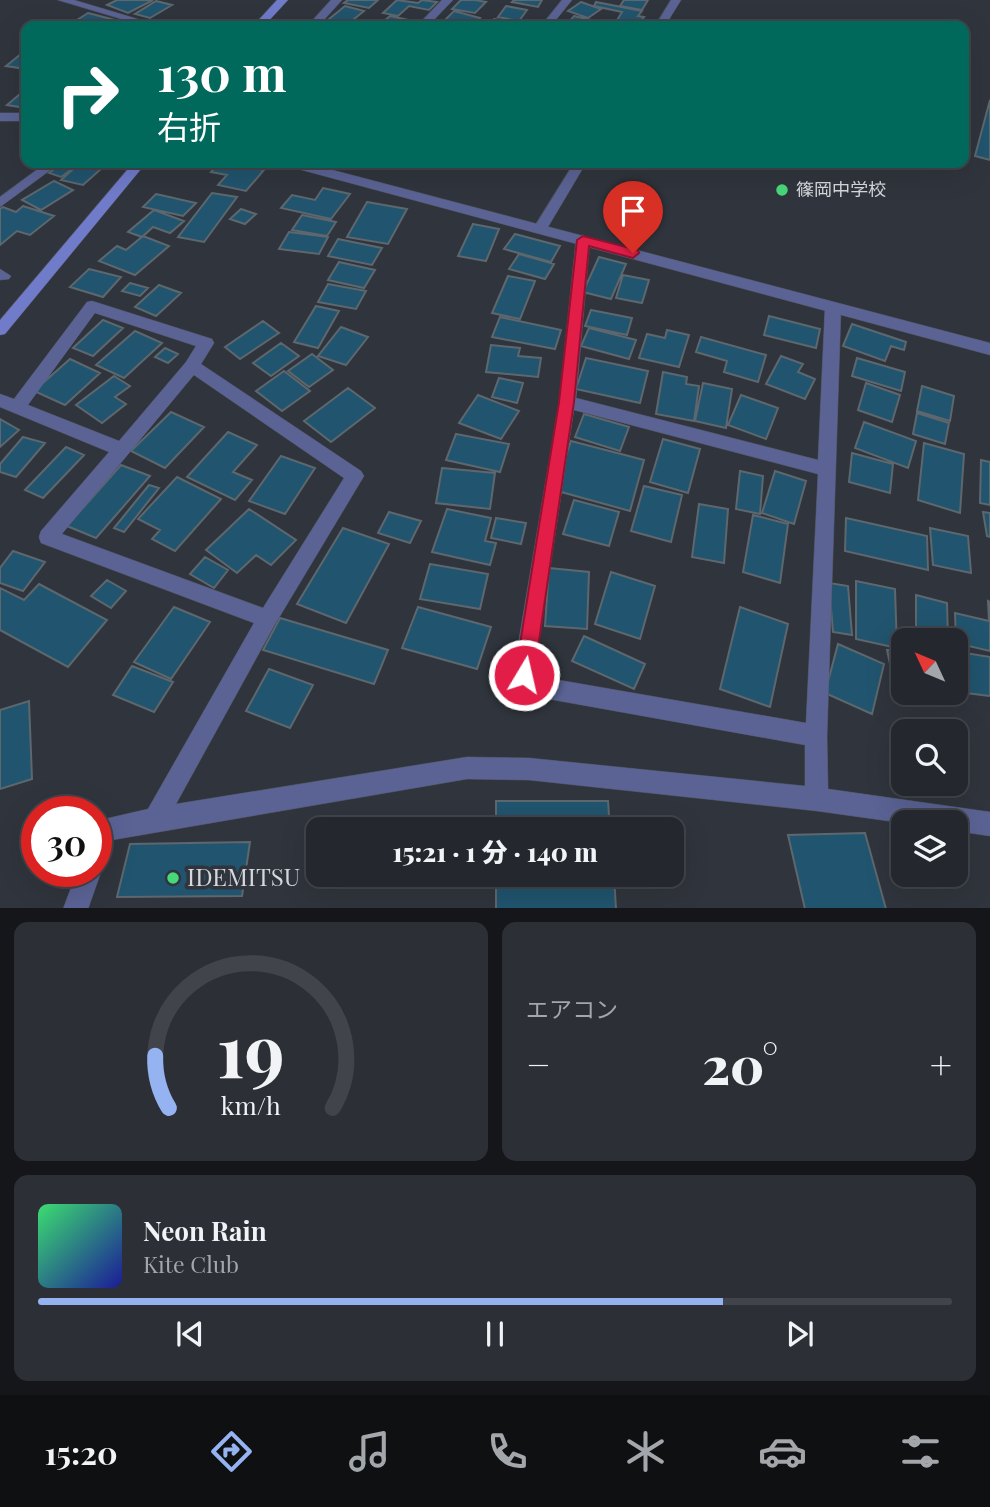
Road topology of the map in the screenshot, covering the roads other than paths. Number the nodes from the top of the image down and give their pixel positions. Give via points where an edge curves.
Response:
1 (63, 0) edge
2 (283, 0) edge
3 (337, 0) edge
4 (448, 0) edge
5 (567, 0) edge
6 (676, 0) edge
7 (138, 21) edge
8 (263, 21) edge
9 (318, 21) edge
10 (427, 21) edge
11 (550, 21) edge
12 (663, 21) edge
13 (0, 117) edge
14 (21, 117) edge
15 (47, 168) edge
16 (136, 168) edge
17 (311, 168) edge
18 (577, 168) edge
19 (0, 203) edge
20 (540, 229) junction
21 (583, 240) junction
22 (29, 294) junction
23 (834, 308) junction
24 (0, 324) edge
25 (0, 330) edge
26 (990, 349) edge
27 (192, 366) junction
28 (0, 400) edge
29 (566, 402) junction
30 (18, 405) junction
31 (121, 449) junction
32 (827, 469) junction
33 (267, 619) junction
34 (817, 736) junction
35 (817, 799) junction
36 (155, 819) junction
37 (990, 824) edge
38 (112, 828) edge
39 (83, 887) edge
40 (75, 908) edge

1 - 7 street
2 - 8 main road
3 - 9 street
4 - 10 street
5 - 11 street
6 - 12 street
13 - 14 street
15 - 19 street
16 - 22 main road
17 - 20 street
18 - 20 street
20 - 21 street
21 - 23 street
21 - 29 street
22 - 24 main road
22 - 25 main road
23 - 26 street
23 - 32 street
27 - 30 street via 206,343 92,306
27 - 31 street
27 - 33 street via 355,476
28 - 30 street
29 - 32 street
29 - 34 street via 524,675 542,688
30 - 31 street
31 - 33 street via 48,537
32 - 34 street
33 - 36 street
34 - 35 street
35 - 36 street via 529,769 467,768
35 - 37 street
36 - 38 street
39 - 40 street

